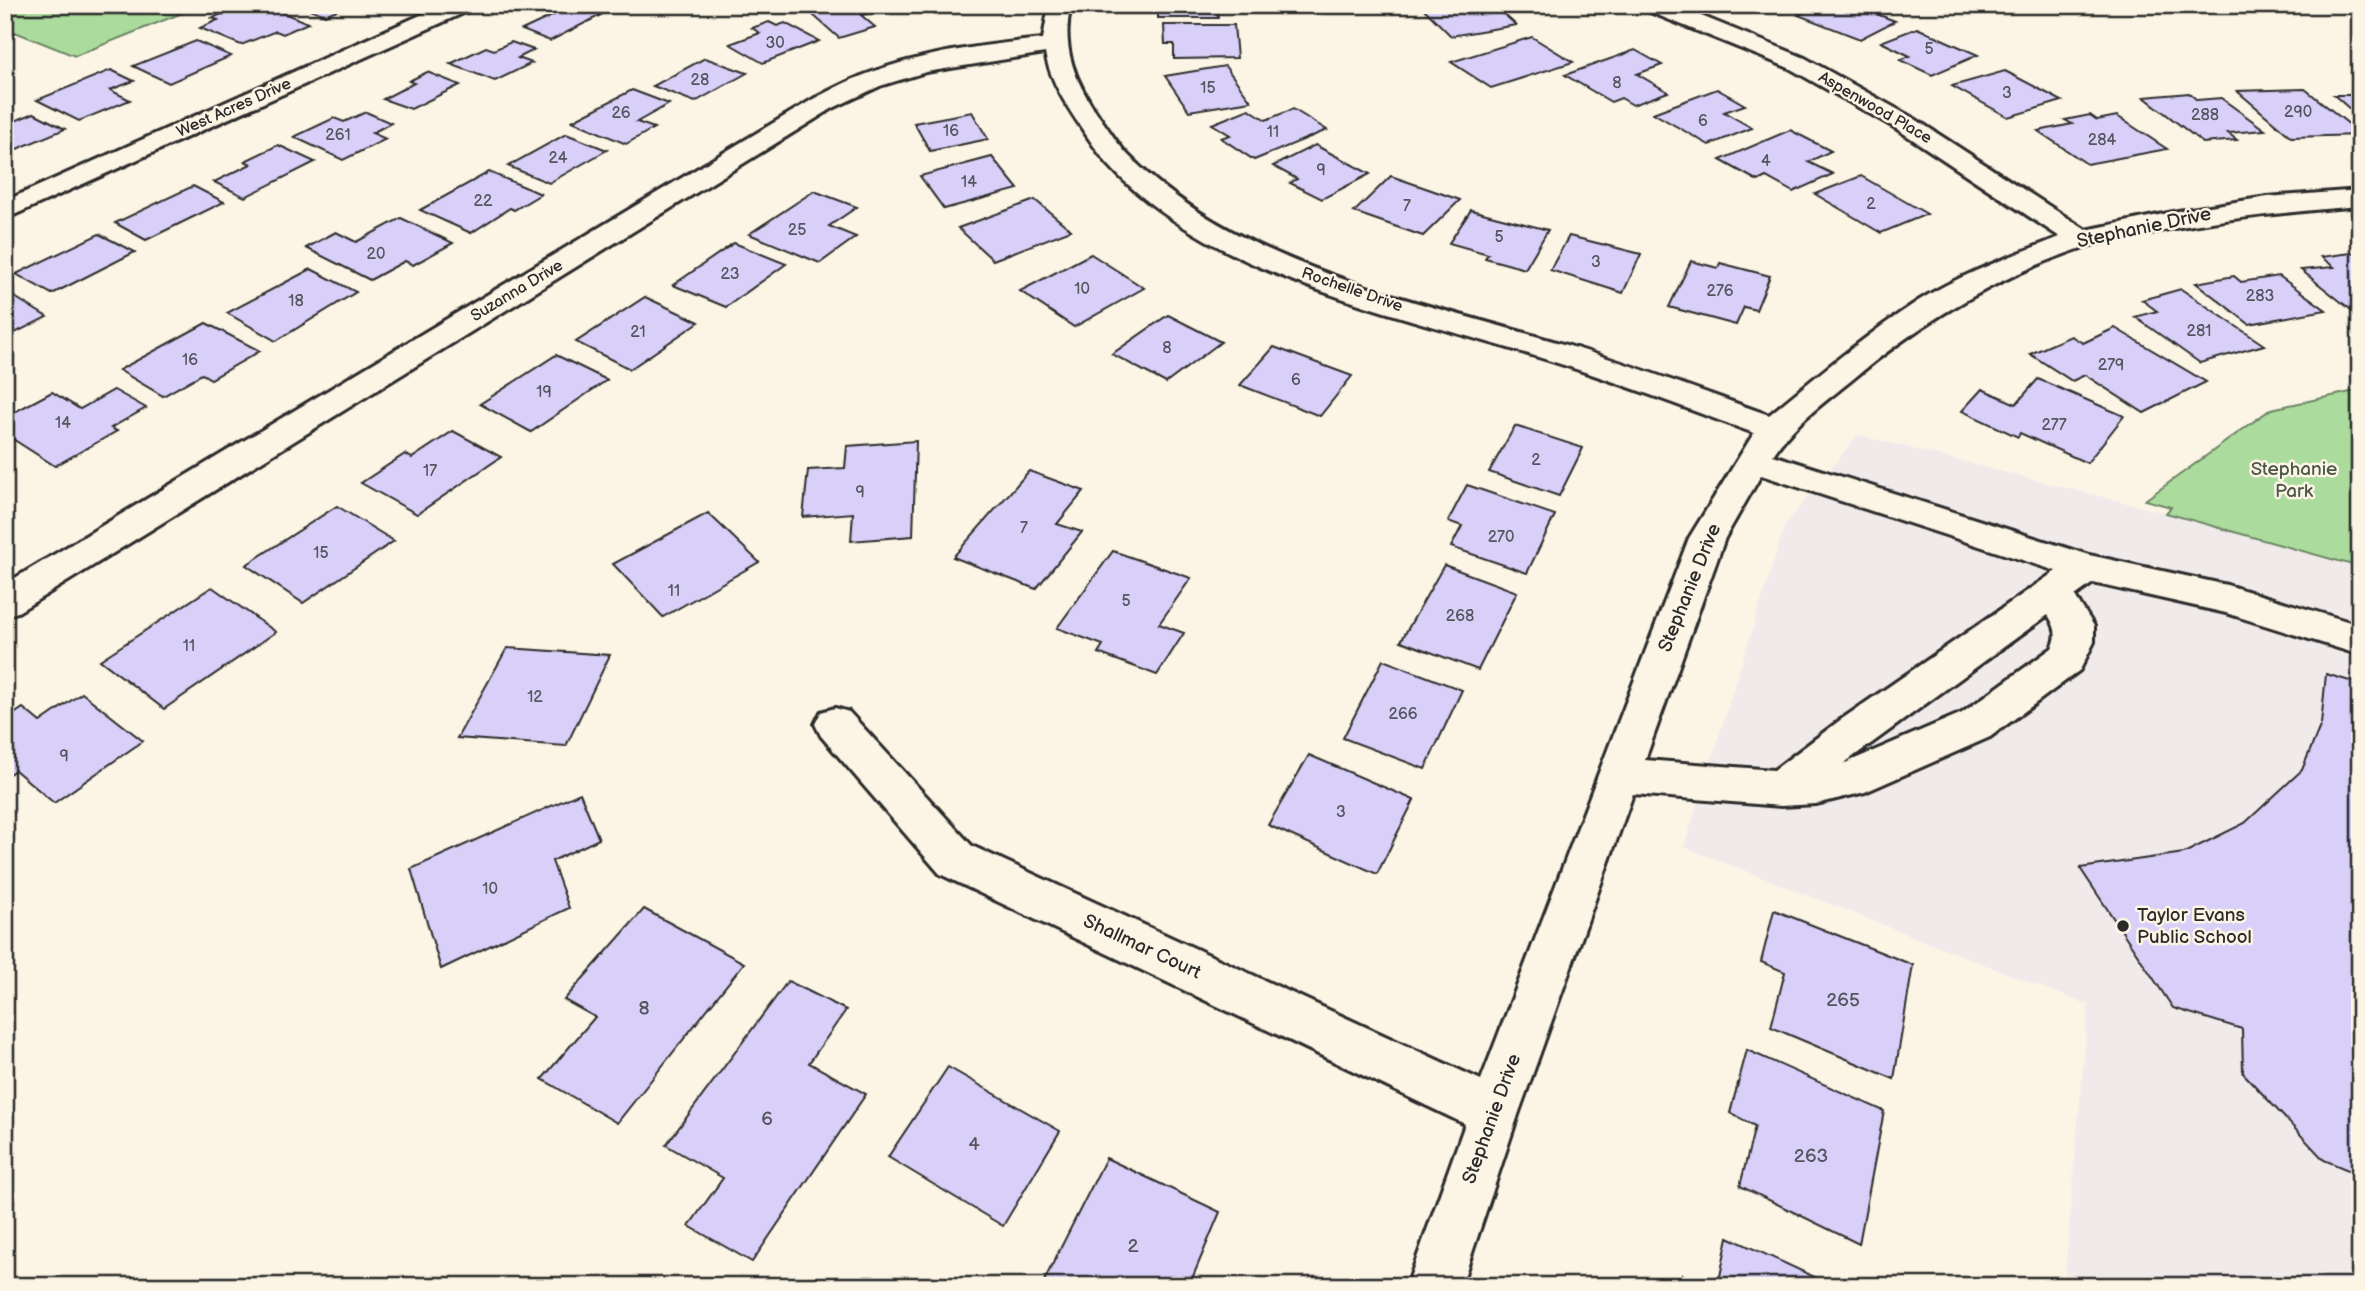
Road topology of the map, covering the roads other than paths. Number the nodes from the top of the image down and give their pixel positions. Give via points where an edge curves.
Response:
1 (462, 5) edge
2 (1060, 5) edge
3 (1653, 5) edge
4 (1053, 45) junction
5 (2360, 198) edge
6 (5, 211) edge
7 (2081, 239) junction
8 (1763, 444) junction
9 (2087, 568) junction
10 (2053, 593) junction
11 (5, 602) edge
12 (2360, 640) edge
13 (835, 724) dead end
14 (1618, 775) junction
15 (1781, 788) junction
16 (1494, 1112) junction
17 (1434, 1286) edge

1 - 6 street, West Acres Drive
2 - 4 street, Rochelle Drive
3 - 7 street, Aspenwood Place via 1797,64 1906,124
4 - 8 street, Rochelle Drive via 1061,75 1107,149 1154,193 1211,229 1278,264 1341,289 1551,351
4 - 11 street, Suzanna Drive via 974,53 922,65 876,79 824,103
5 - 7 street, Stephanie Drive via 2267,205
7 - 8 street, Stephanie Drive via 1931,306 1866,352
8 - 9 street, Rochelle Drive
8 - 14 street, Stephanie Drive via 1707,538
9 - 10 street
9 - 12 street, Rochelle Drive via 2227,600
10 - 15 street
10 - 15 street via 2075,626 2075,642 2066,659 1976,725 1850,780
13 - 16 street, Shallmar Court via 956,860
14 - 15 street
14 - 16 street, Stephanie Drive
16 - 17 street, Stephanie Drive

